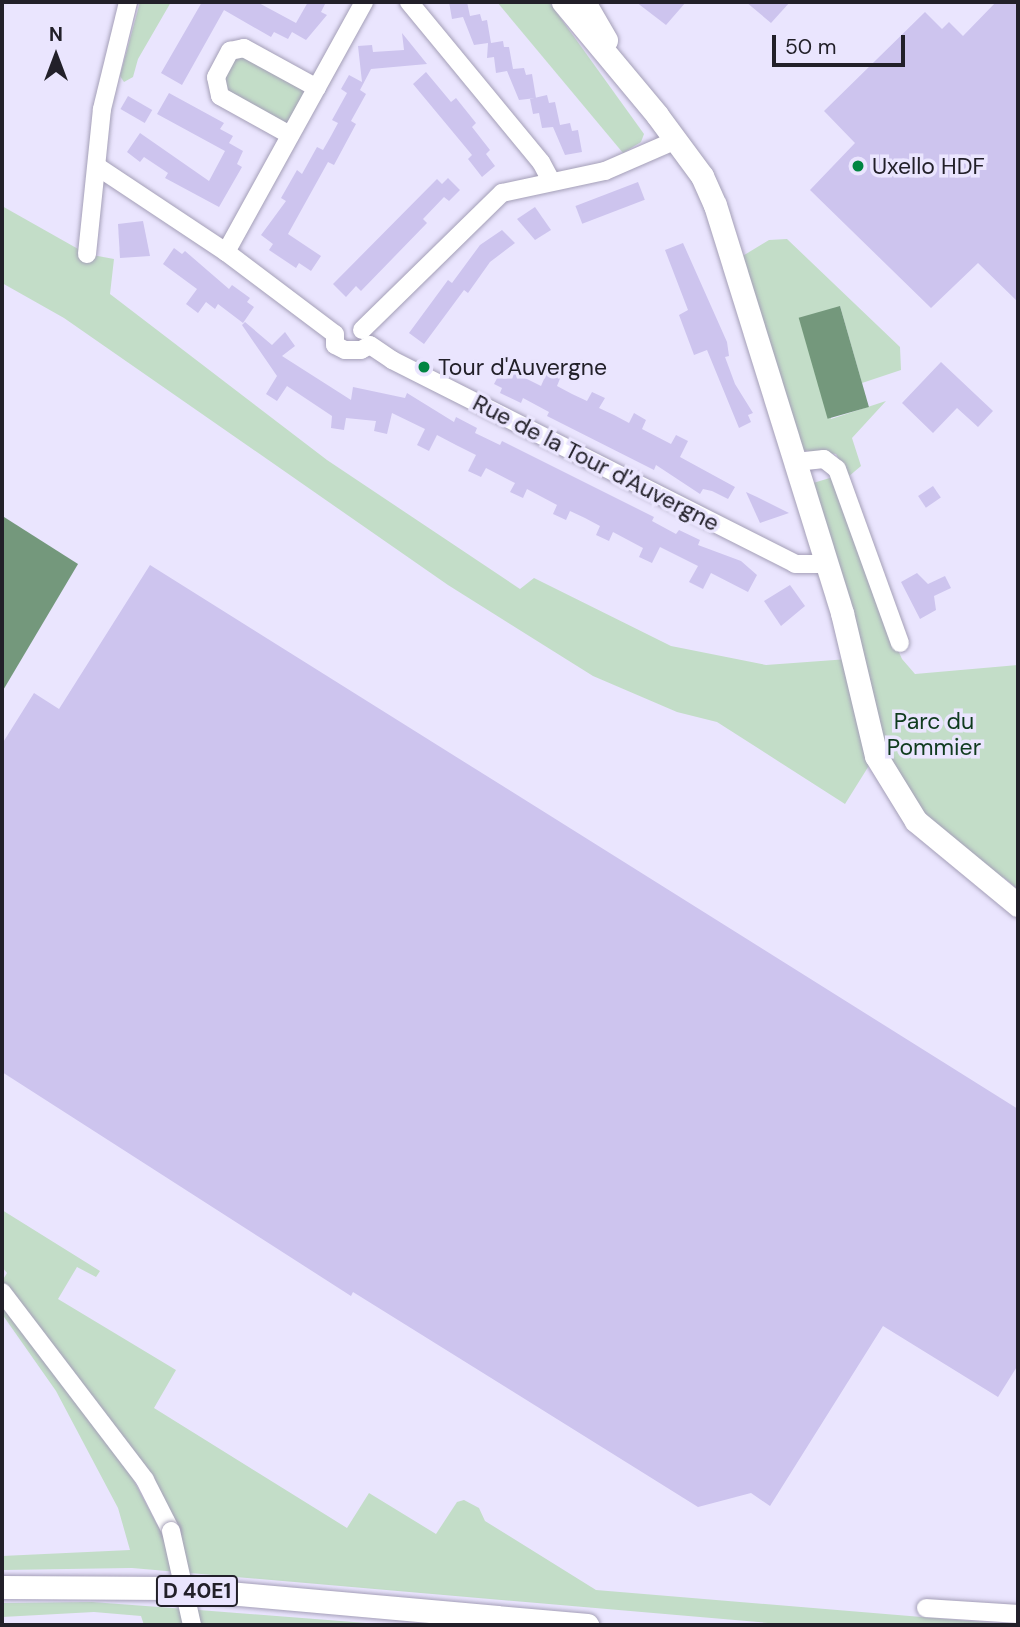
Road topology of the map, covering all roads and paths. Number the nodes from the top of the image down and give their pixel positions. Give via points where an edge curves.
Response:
1 (128, 2) edge
2 (364, 2) edge
3 (409, 2) edge
4 (563, 2) edge
5 (584, 2) edge
6 (619, 64) junction
7 (317, 88) junction
8 (290, 135) junction
9 (676, 140) junction
10 (98, 167) junction
11 (551, 181) junction
12 (226, 252) junction
13 (87, 254) dead end
14 (366, 338) junction
15 (796, 462) junction
16 (827, 564) junction
17 (900, 643) dead end
18 (1018, 905) edge
19 (2, 1292) edge
20 (2, 1587) edge
21 (926, 1608) dead end
22 (1018, 1614) edge
23 (192, 1625) edge
24 (587, 1625) edge

1 - 10 street via 102,109
2 - 7 street
3 - 11 street via 541,162
4 - 6 main road
5 - 6 main road
6 - 9 main road
7 - 8 street
7 - 8 street via 244,48 230,51 216,77 220,96
8 - 12 street
9 - 11 street via 605,171
9 - 15 main road via 702,176 715,205
10 - 12 street
10 - 13 street
11 - 14 street via 496,197
12 - 14 street via 335,334
14 - 16 street, Rue de la Tour d'Auvergne via 401,365 787,560
15 - 16 main road
15 - 17 street via 824,458 837,470
16 - 18 main road via 876,756 916,821
19 - 23 street, bridge via 145,1480 171,1531
20 - 24 main road, D 40E1 via 96,1584 172,1588
21 - 22 street

